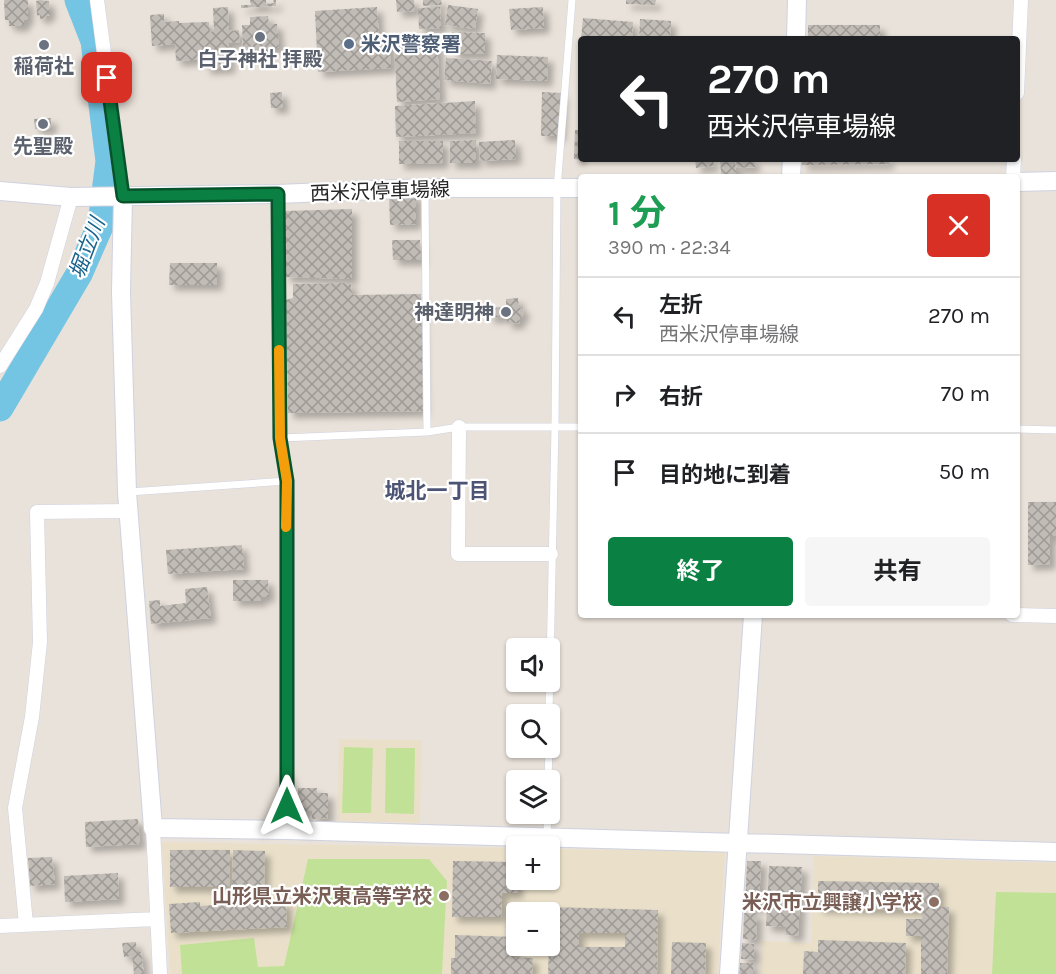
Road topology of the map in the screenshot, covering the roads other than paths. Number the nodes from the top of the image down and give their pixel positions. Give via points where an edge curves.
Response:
1 (97, 0) edge
2 (572, 0) edge
3 (797, 0) edge
4 (1021, 0) edge
5 (796, 36) edge
6 (1019, 36) edge
7 (1056, 181) edge
8 (1020, 182) edge
9 (425, 188) junction
10 (578, 188) edge
11 (557, 189) junction
12 (0, 191) edge
13 (278, 194) junction
14 (119, 196) junction
15 (71, 197) junction
16 (0, 366) edge
17 (459, 427) junction
18 (555, 427) junction
19 (578, 427) edge
20 (1020, 429) edge
21 (1056, 430) edge
22 (427, 432) junction
23 (280, 438) junction
24 (287, 481) junction
25 (127, 492) junction
26 (128, 510) junction
27 (551, 554) junction
28 (1020, 615) edge
29 (1056, 616) edge
30 (753, 618) edge
31 (549, 704) edge
32 (153, 828) junction
33 (287, 830) junction
34 (506, 837) edge
35 (560, 838) edge
36 (738, 843) junction
37 (1056, 852) edge
38 (156, 919) junction
39 (26, 924) junction
40 (0, 926) edge
41 (160, 974) edge
42 (729, 974) edge

1 - 14 street
2 - 11 lane
3 - 5 street
4 - 6 street
7 - 8 street
9 - 11 street, 西米沢停車場線
9 - 13 street, 西米沢停車場線
9 - 22 lane
10 - 11 street, 西米沢停車場線
11 - 18 lane
12 - 15 street, 西米沢停車場線
13 - 14 street, 西米沢停車場線
13 - 23 lane
14 - 15 street, 西米沢停車場線
14 - 25 street
15 - 16 street via 47,283 36,309
17 - 18 lane
17 - 22 lane
17 - 27 street via 458,554
18 - 19 lane
18 - 27 lane
20 - 21 lane
22 - 23 lane
23 - 24 lane
24 - 25 lane
24 - 33 street
25 - 26 street
26 - 32 street
26 - 39 street via 37,512 40,642 32,717 15,808
27 - 31 lane
28 - 29 street
30 - 36 street
32 - 33 street
32 - 38 street
33 - 34 street
35 - 36 street
36 - 37 street
36 - 42 street
38 - 39 street
38 - 41 street
39 - 40 street

